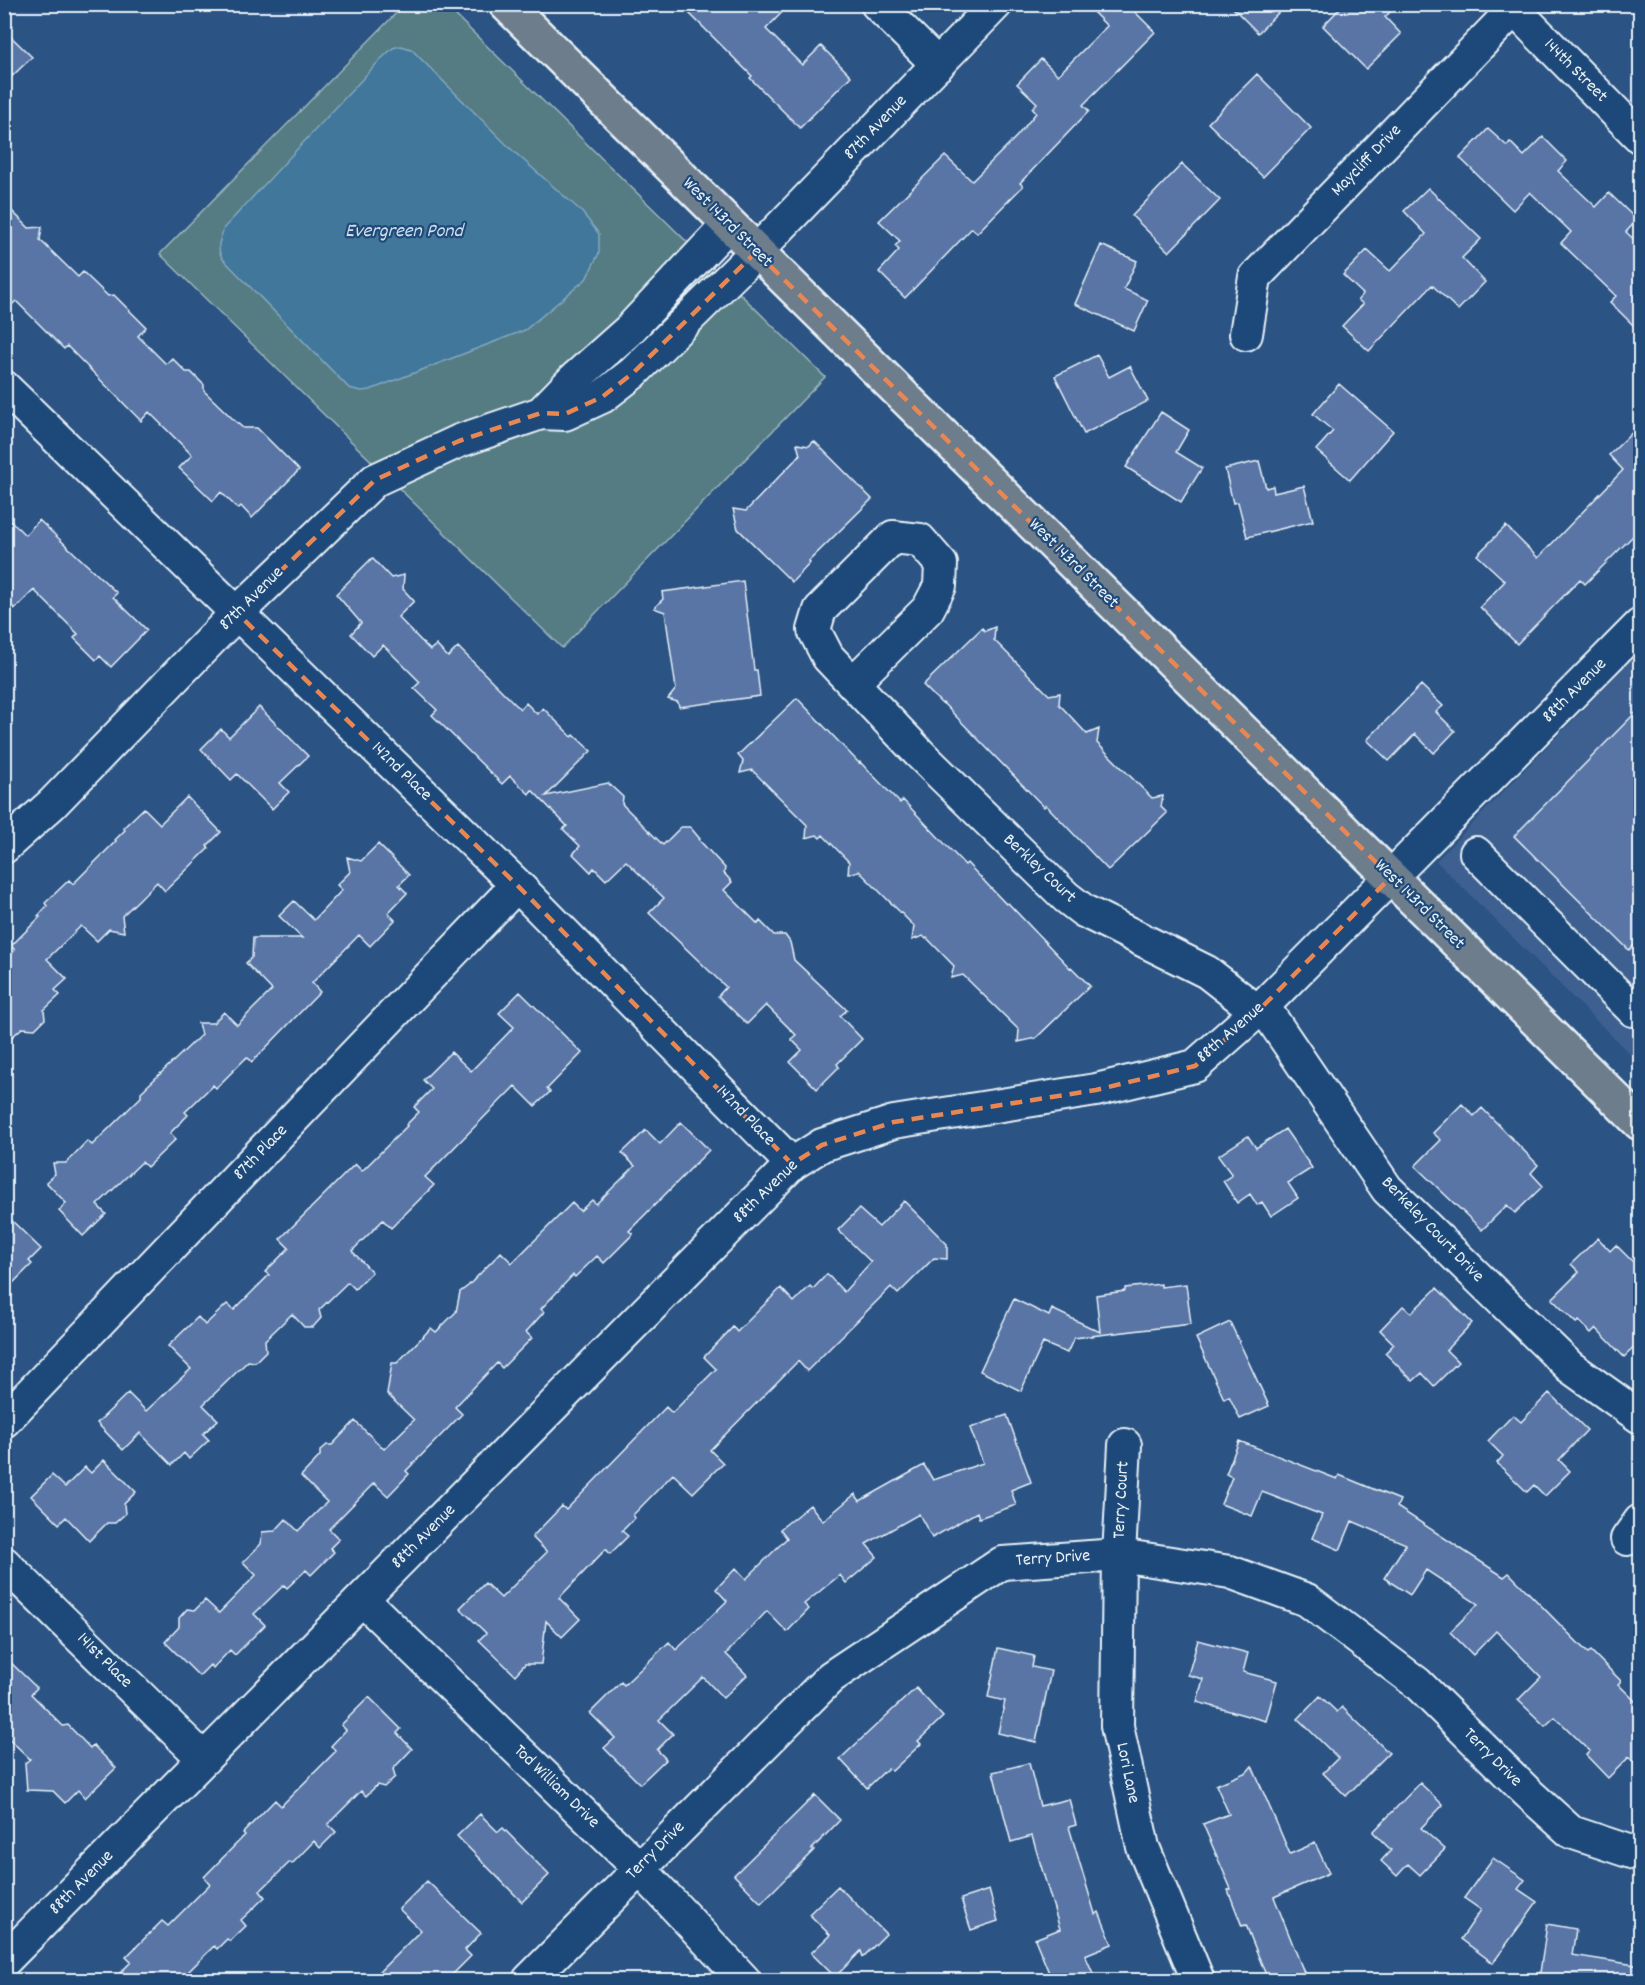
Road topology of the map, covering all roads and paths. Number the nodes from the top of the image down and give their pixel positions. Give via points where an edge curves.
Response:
1 (506, 4) edge
2 (877, 4) edge
3 (996, 4) edge
4 (1514, 6) edge
5 (938, 65) junction
6 (1641, 137) edge
7 (729, 224) junction
8 (756, 252) junction
9 (1246, 334) dead end
10 (4, 387) edge
11 (541, 413) junction
12 (237, 613) junction
13 (1641, 625) edge
14 (853, 683) junction
15 (4, 847) edge
16 (1476, 853) dead end
17 (1391, 877) junction
18 (517, 885) junction
19 (1260, 1009) junction
20 (1638, 1010) edge
21 (1641, 1123) edge
22 (792, 1164) junction
23 (1641, 1417) edge
24 (4, 1421) edge
25 (1125, 1445) dead end
26 (1119, 1555) junction
27 (4, 1563) edge
28 (363, 1599) junction
29 (204, 1759) junction
30 (1641, 1855) edge
31 (639, 1868) junction
32 (4, 1961) edge
33 (529, 1980) edge
34 (744, 1980) edge
35 (1198, 1980) edge

1 - 7 main road, West 143rd Street
2 - 5 street
3 - 5 street, 87th Avenue
4 - 6 street, 144th Street
4 - 9 street, Maycliff Drive via 1255,277
5 - 8 street, 87th Avenue
7 - 8 main road, West 143rd Street
7 - 11 street via 627,331
8 - 11 street, 87th Avenue via 633,373 602,397 565,414
8 - 17 main road, West 143rd Street
10 - 12 street, 142nd Place
11 - 12 street, 87th Avenue via 459,441 375,480
12 - 15 street, 87th Avenue via 52,804
12 - 18 street, 142nd Place
13 - 17 street, 88th Avenue
14 - 14 street, Berkley Court via 828,657 814,630 820,610 893,537 920,540 941,564 940,586 928,609
14 - 19 street, Berkley Court via 1066,897 1084,911 1207,972
16 - 20 street
17 - 19 street, 88th Avenue
17 - 21 main road, West 143rd Street
18 - 22 street, 142nd Place
18 - 24 street, 87th Place
19 - 22 street, 88th Avenue via 1195,1066 1096,1090 894,1122 822,1145
19 - 23 street, Berkeley Court Drive via 1387,1189 1570,1367
22 - 28 street, 88th Avenue
25 - 26 street, Terry Court
26 - 30 street, Terry Drive via 1230,1572 1307,1600 1417,1683 1571,1832
26 - 31 street, Terry Drive via 1002,1563 831,1677
26 - 35 street, Lori Lane via 1117,1726 1143,1847
27 - 29 street, 141st Place
28 - 29 street, 88th Avenue
28 - 31 street, Tod William Drive
29 - 32 street, 88th Avenue
31 - 33 street, Terry Drive
31 - 34 street, Tod William Drive

